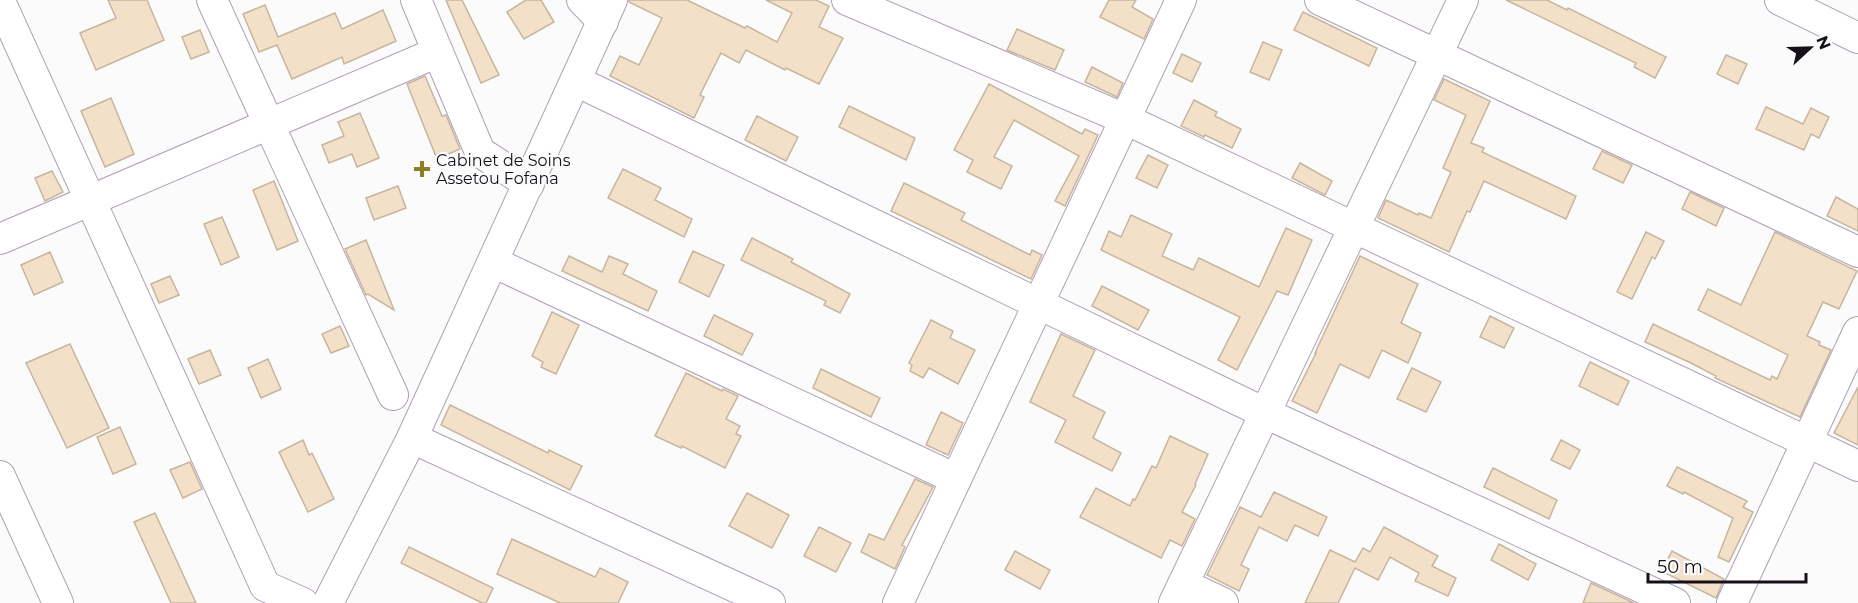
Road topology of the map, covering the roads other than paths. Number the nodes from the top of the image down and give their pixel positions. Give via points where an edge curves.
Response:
1 (212, 0) edge
2 (416, 0) edge
3 (582, 0) edge
4 (847, 0) edge
5 (1181, 0) edge
6 (1320, 0) edge
7 (1463, 0) edge
8 (1780, 0) edge
9 (0, 1) edge
10 (607, 11) edge
11 (1858, 38) edge
12 (438, 52) junction
13 (1437, 55) junction
14 (576, 81) junction
15 (1125, 119) junction
16 (269, 124) junction
17 (529, 184) junction
18 (91, 201) junction
19 (1354, 228) junction
20 (0, 239) edge
21 (1858, 252) edge
22 (493, 262) junction
23 (1038, 305) junction
24 (1858, 332) edge
25 (393, 395) dead end
26 (1265, 413) junction
27 (412, 438) junction
28 (1807, 442) junction
29 (1858, 466) edge
30 (0, 476) edge
31 (956, 479) junction
32 (1179, 593) edge
33 (58, 603) edge
34 (303, 603) edge
35 (328, 603) edge
36 (770, 603) edge
37 (898, 603) edge
38 (1223, 603) edge
39 (1675, 603) edge
40 (1732, 603) edge

1 - 16 street
2 - 12 street
3 - 10 street
4 - 15 street
5 - 15 street
6 - 13 street
7 - 13 street
8 - 11 street
9 - 18 street
10 - 14 street
12 - 16 street
12 - 17 street via 480,152
13 - 19 street
13 - 21 street
14 - 17 street
14 - 23 street
15 - 19 street
15 - 23 street
16 - 18 street
16 - 25 street
17 - 22 street
18 - 20 street
18 - 34 street via 265,586
19 - 26 street
19 - 28 street
22 - 27 street
22 - 31 street
23 - 26 street
23 - 31 street
24 - 28 street
26 - 32 street
26 - 39 street
27 - 35 street
27 - 36 street
28 - 29 street
28 - 40 street
30 - 33 street
31 - 37 street
32 - 38 street

